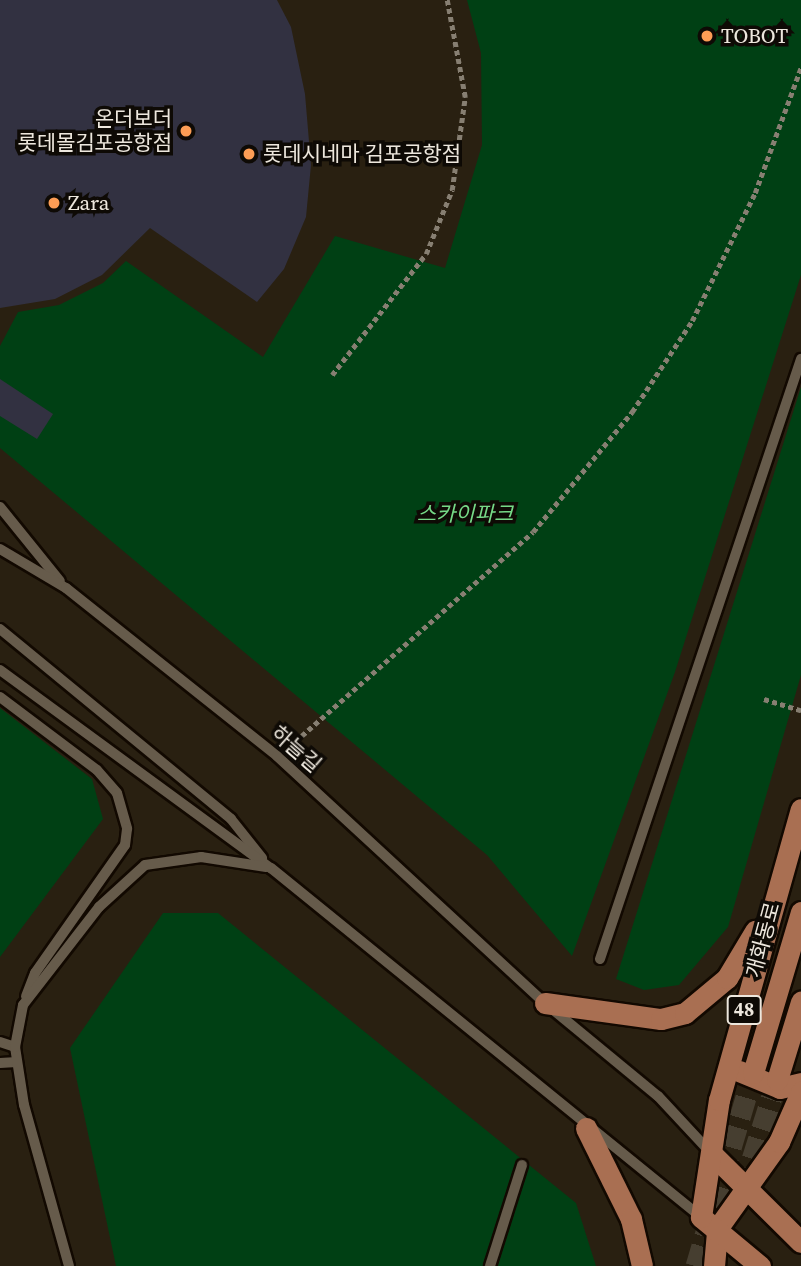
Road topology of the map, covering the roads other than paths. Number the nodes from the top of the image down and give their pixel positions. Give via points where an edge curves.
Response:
1 (801, 359) edge
2 (0, 507) edge
3 (0, 549) edge
4 (66, 588) junction
5 (0, 629) edge
6 (0, 670) edge
7 (0, 697) edge
8 (801, 809) edge
9 (271, 868) junction
10 (782, 868) junction
11 (801, 912) edge
12 (600, 959) dead end
13 (801, 1002) edge
14 (545, 1003) junction
15 (23, 1005) junction
16 (0, 1042) edge
17 (15, 1046) junction
18 (731, 1057) junction
19 (17, 1062) junction
20 (0, 1063) edge
21 (753, 1073) tunnel mouth
22 (777, 1080) tunnel mouth
23 (801, 1083) edge
24 (801, 1092) edge
25 (586, 1128) junction
26 (712, 1154) junction
27 (522, 1165) dead end
28 (748, 1187) junction
29 (709, 1223) junction
30 (801, 1242) edge
31 (69, 1266) edge
32 (489, 1266) edge
33 (642, 1266) edge
34 (714, 1266) edge
35 (760, 1266) edge

1 - 12 lane
2 - 4 lane
3 - 4 lane, 하늘길
4 - 14 lane, 하늘길 via 277,756
5 - 9 lane via 231,819
6 - 9 lane
7 - 15 lane via 97,770 117,793 127,829 111,866 34,973
8 - 10 main road, 개화동로 / 48
9 - 15 lane via 201,857 145,865 99,908
9 - 25 lane
10 - 14 main road via 747,950 727,978 685,1013 661,1018
10 - 18 main road, 개화동로 / 48
11 - 21 main road, 개화동로
13 - 22 main road
14 - 26 lane, 하늘길 via 658,1096
15 - 17 lane
16 - 17 lane
17 - 19 lane
18 - 23 main road via 742,1075 780,1088
18 - 26 main road, 개화동로 / 48
19 - 20 lane
19 - 31 lane
24 - 28 main road
25 - 29 lane
25 - 33 main road via 631,1219
26 - 28 main road
26 - 29 main road, 개화동로
27 - 32 lane
28 - 29 main road
28 - 30 main road
29 - 34 main road, 개화동로
29 - 35 main road

